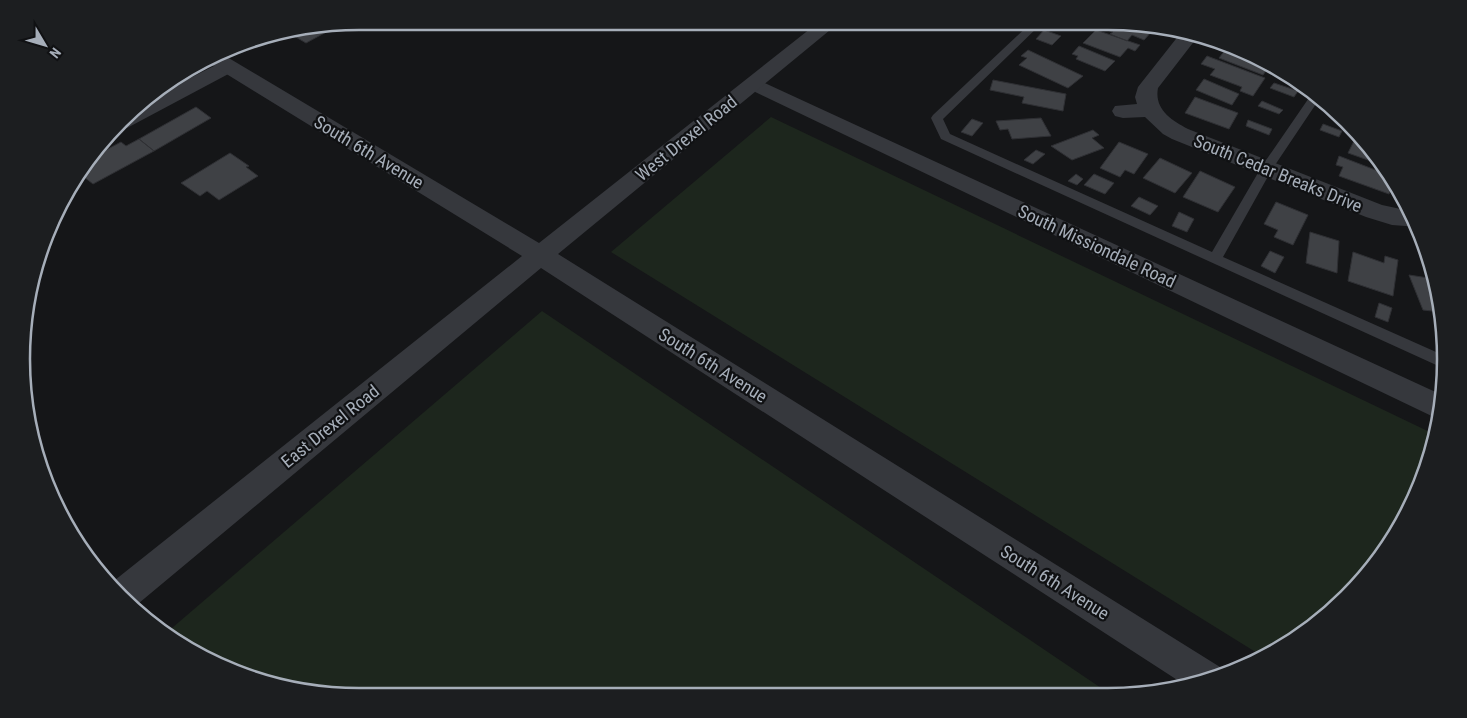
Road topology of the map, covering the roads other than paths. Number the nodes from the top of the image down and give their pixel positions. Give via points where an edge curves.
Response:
1 (821, 30) edge
2 (1029, 30) edge
3 (1186, 39) edge
4 (221, 63) edge
5 (754, 84) junction
6 (1313, 102) edge
7 (153, 103) edge
8 (1150, 110) junction
9 (1123, 111) dead end
10 (1266, 168) junction
11 (1406, 219) edge
12 (540, 255) junction
13 (1215, 259) junction
14 (1437, 359) edge
15 (1434, 405) edge
16 (126, 592) edge
17 (1201, 675) edge

1 - 5 street, West Drexel Road
2 - 13 lane via 936,118 945,136
3 - 8 street via 1148,87 1146,97
4 - 7 street
4 - 12 street, South 6th Avenue
5 - 12 street, West Drexel Road
5 - 15 street, South Missiondale Road
6 - 10 lane
8 - 9 street
8 - 10 street, South Cedar Breaks Drive via 1171,129
10 - 11 street, South Cedar Breaks Drive via 1374,211
10 - 13 lane
12 - 16 street, East Drexel Road
12 - 17 street, South 6th Avenue
13 - 14 lane

